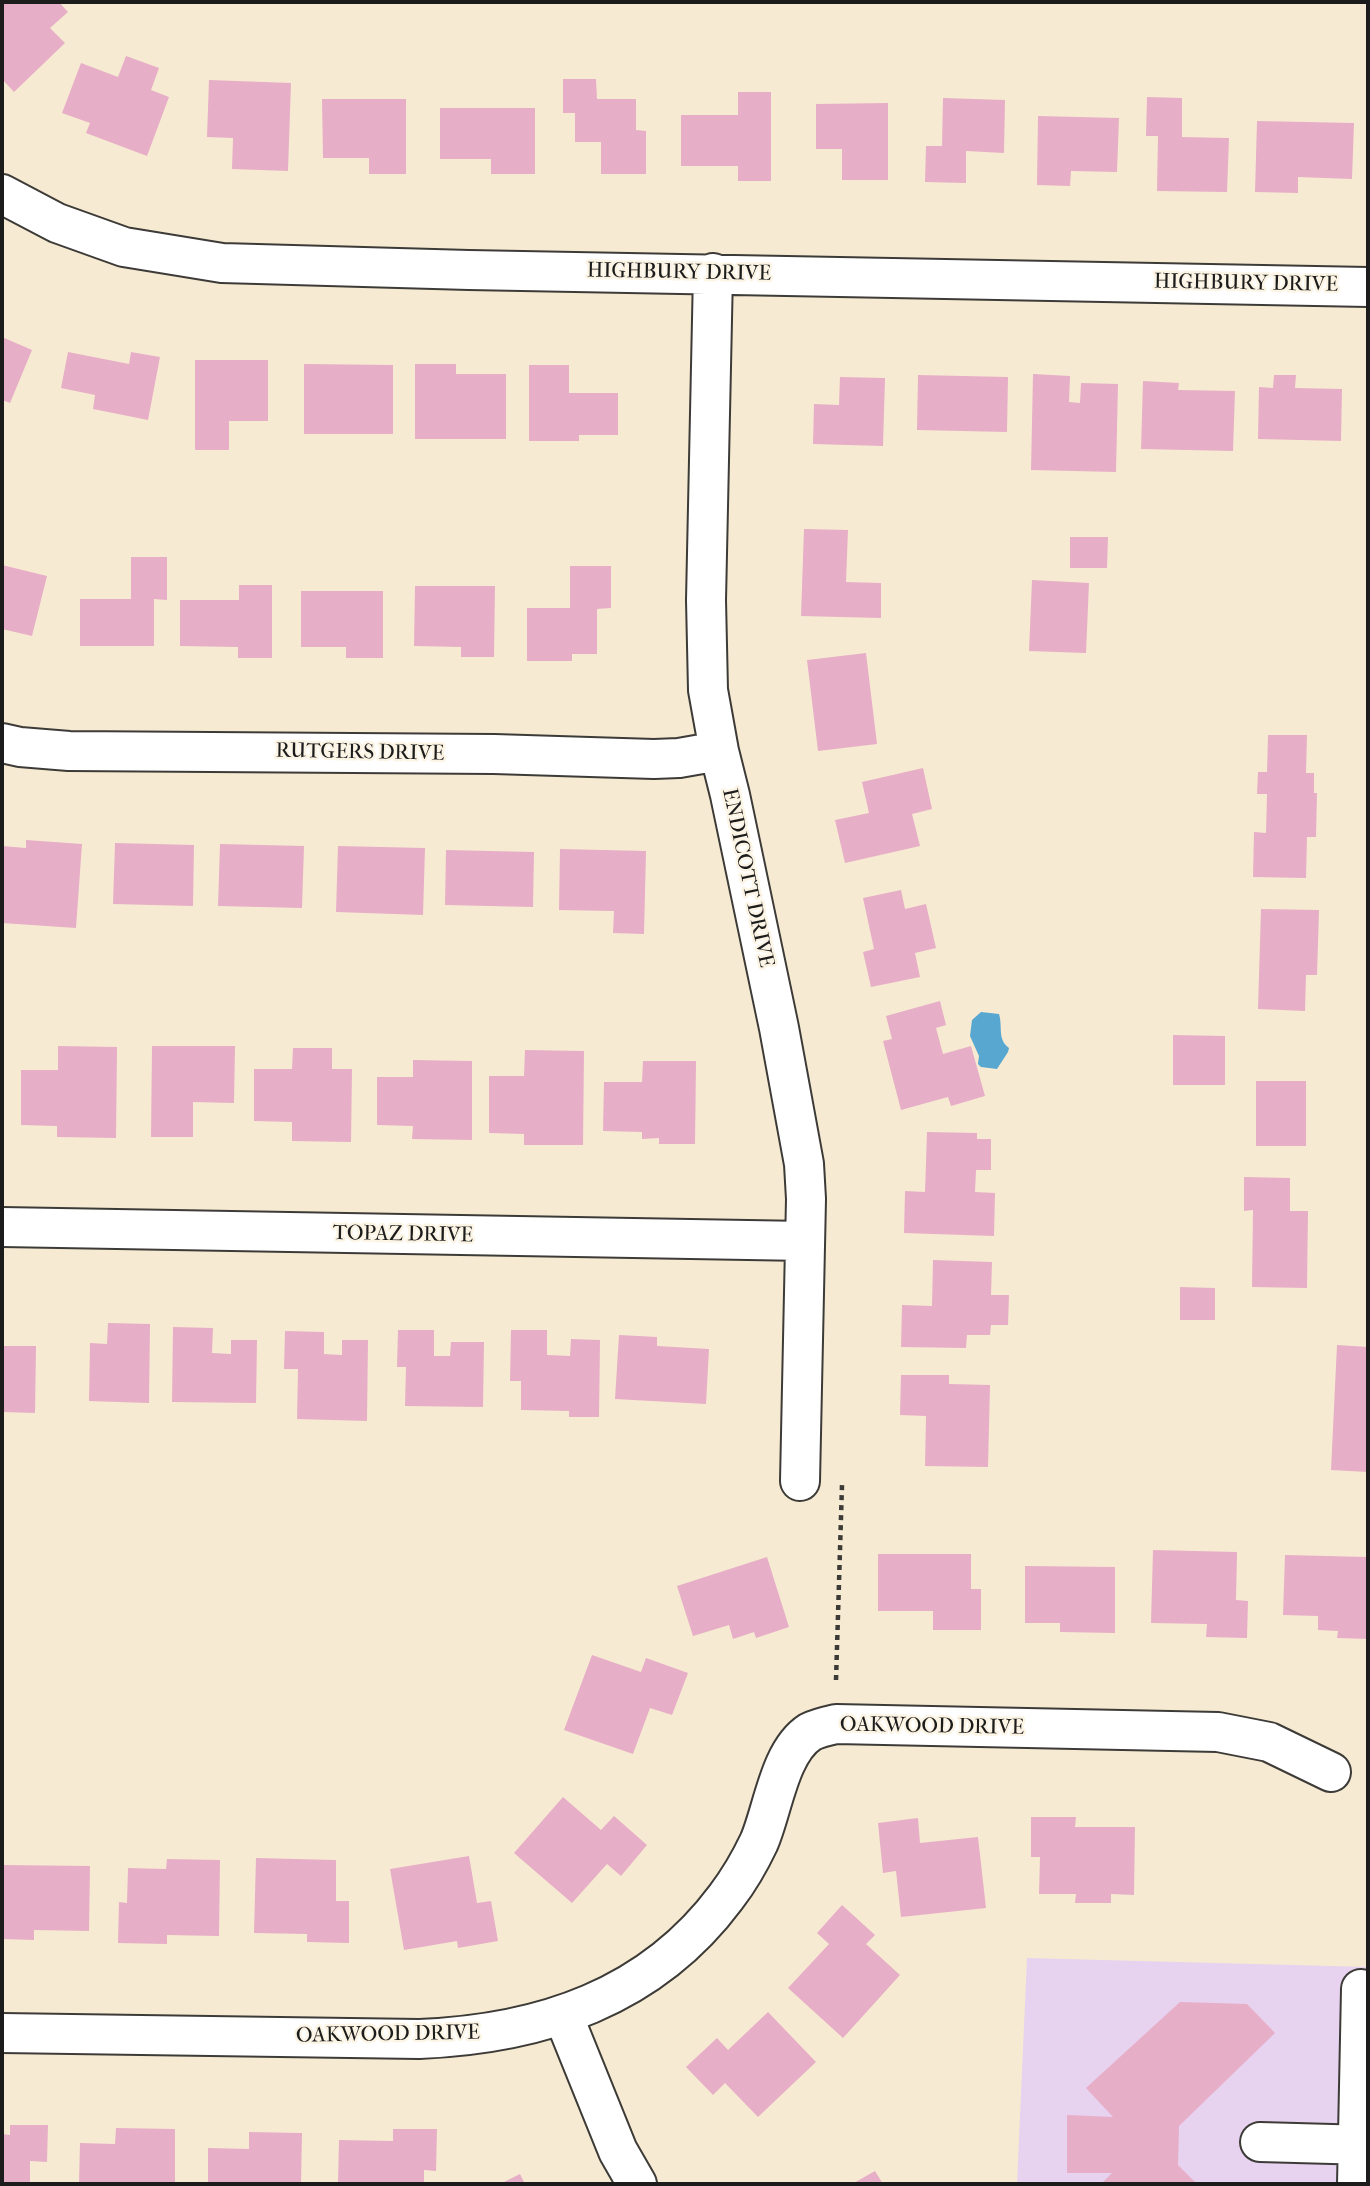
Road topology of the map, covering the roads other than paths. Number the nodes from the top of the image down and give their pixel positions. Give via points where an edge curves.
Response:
1 (2, 194) edge
2 (713, 273) junction
3 (1368, 287) edge
4 (2, 743) edge
5 (719, 751) junction
6 (2, 1227) edge
7 (805, 1241) junction
8 (800, 1481) dead end
9 (1331, 1772) dead end
10 (1361, 1989) dead end
11 (563, 2015) junction
12 (2, 2033) edge
13 (1260, 2142) dead end
14 (1363, 2144) edge
15 (637, 2184) edge
16 (1357, 2184) edge

1 - 2 street, HIGHBURY DRIVE via 57,223 124,247 222,263
2 - 3 street, HIGHBURY DRIVE
2 - 5 street, ENDICOTT DRIVE via 706,655
4 - 5 street, RUTGERS DRIVE via 69,751 654,759
5 - 7 street, ENDICOTT DRIVE via 804,1164
6 - 7 street, TOPAZ DRIVE
7 - 8 street, ENDICOTT DRIVE
9 - 11 street, OAKWOOD DRIVE via 1269,1742 1218,1732 846,1723 820,1728 794,1749 759,1840 706,1922 635,1983
10 - 14 street
11 - 12 street, OAKWOOD DRIVE via 464,2037 419,2039
11 - 15 street via 618,2151
13 - 14 street
14 - 16 street

